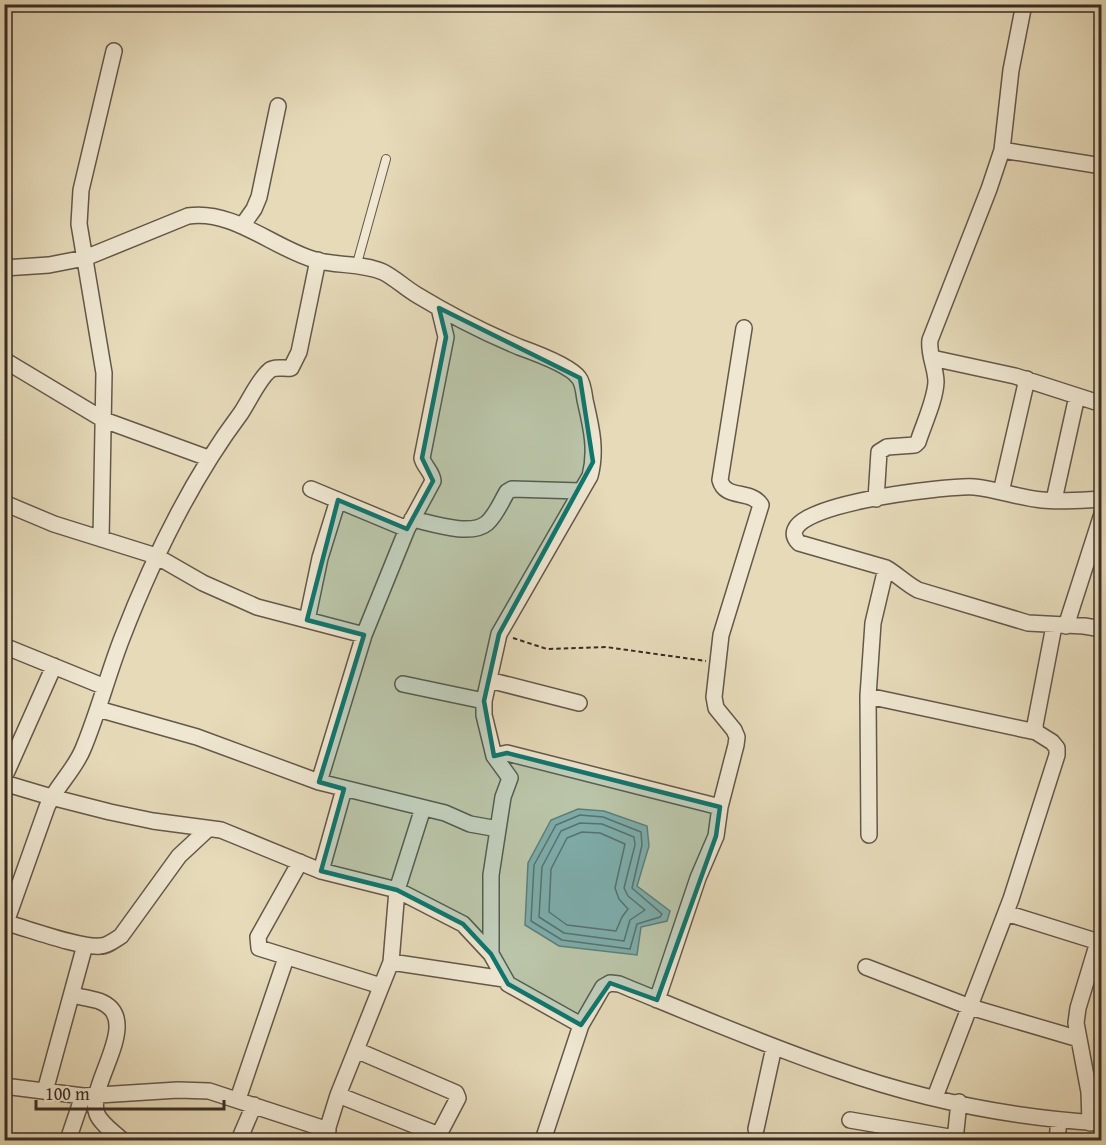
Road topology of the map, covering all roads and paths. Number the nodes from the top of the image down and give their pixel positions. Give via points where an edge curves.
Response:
1 (1024, 4) edge
2 (114, 51) dead end
3 (278, 105) dead end
4 (1002, 150) junction
5 (386, 159) dead end
6 (1101, 166) edge
7 (242, 226) junction
8 (85, 258) junction
9 (318, 260) junction
10 (4, 267) edge
11 (356, 267) junction
12 (439, 308) junction
13 (744, 328) dead end
14 (932, 358) junction
15 (4, 360) edge
16 (1028, 379) junction
17 (1077, 396) junction
18 (1101, 404) edge
19 (104, 420) junction
20 (208, 458) junction
21 (311, 489) dead end
22 (581, 491) junction
23 (1001, 492) junction
24 (876, 499) junction
25 (1101, 499) edge
26 (338, 500) junction
27 (1054, 500) junction
28 (4, 503) edge
29 (1101, 514) edge
30 (410, 524) junction
31 (101, 539) junction
32 (1096, 550) edge
33 (156, 556) junction
34 (885, 568) junction
35 (308, 620) junction
36 (1060, 626) junction
37 (1101, 629) edge
38 (499, 634) junction
39 (364, 635) junction
40 (4, 646) edge
41 (719, 663) junction
42 (54, 666) junction
43 (489, 680) junction
44 (403, 684) dead end
45 (105, 687) junction
46 (868, 696) junction
47 (484, 701) junction
48 (579, 703) dead end
49 (98, 709) junction
50 (1036, 732) junction
51 (494, 756) junction
52 (4, 781) edge
53 (319, 783) junction
54 (344, 789) junction
55 (51, 797) junction
56 (720, 807) junction
57 (423, 808) junction
58 (208, 829) junction
59 (498, 829) junction
60 (869, 835) dead end
61 (300, 862) junction
62 (321, 871) junction
63 (397, 890) junction
64 (1006, 913) junction
65 (6, 925) edge
66 (1100, 942) edge
67 (85, 945) junction
68 (491, 954) junction
69 (286, 958) junction
70 (391, 962) junction
71 (866, 966) dead end
72 (504, 979) junction
73 (381, 986) junction
74 (72, 994) junction
75 (657, 1000) junction
76 (970, 1007) junction
77 (581, 1025) junction
78 (1079, 1039) junction
79 (774, 1047) junction
80 (357, 1050) junction
81 (4, 1086) edge
82 (45, 1091) junction
83 (338, 1095) junction
84 (89, 1096) junction
85 (935, 1097) junction
86 (238, 1100) junction
87 (959, 1102) junction
88 (254, 1105) junction
89 (849, 1120) dead end
90 (1059, 1120) junction
91 (1096, 1123) edge
92 (756, 1129) dead end
93 (326, 1135) edge
94 (437, 1138) edge
95 (955, 1139) edge
96 (68, 1140) edge
97 (122, 1140) edge
98 (239, 1140) edge
99 (543, 1140) edge
100 (1057, 1140) edge

1 - 4 street via 1011,70
2 - 8 street via 81,190 79,224
3 - 7 street via 259,197
4 - 6 street
4 - 14 street via 934,328 929,348
5 - 11 lane
7 - 8 street via 212,216 188,216
7 - 9 street via 295,253
8 - 10 street via 49,266
8 - 19 street via 104,373
9 - 11 street
9 - 20 street via 295,364 269,371
11 - 12 street via 381,272
12 - 22 street via 580,378 593,440 590,476
12 - 30 street via 446,337 422,458 433,481
13 - 41 street via 720,480 725,490 754,498 761,505 721,635
14 - 16 street
14 - 24 street via 936,385 918,442 911,447 887,447 879,452
15 - 19 street
16 - 17 street
16 - 23 street
17 - 18 street
17 - 27 street
19 - 20 street
19 - 31 street
20 - 33 street
21 - 26 street
22 - 30 street via 512,489 488,523 472,529
22 - 38 street
23 - 24 street via 973,486 910,491
23 - 27 street
24 - 34 street via 810,515 796,527 796,539
25 - 27 street
26 - 30 street
26 - 35 street via 320,558
28 - 31 street
29 - 32 street
30 - 39 street
31 - 33 street
32 - 36 street
33 - 35 street via 257,607
33 - 45 street
34 - 36 street via 918,590 1028,622
34 - 46 street via 873,623
35 - 39 street
36 - 37 street
36 - 50 street
38 - 41 path via 547,649 606,647
38 - 43 street
39 - 53 street
40 - 42 street
41 - 56 street via 714,702 736,737
42 - 45 street
42 - 52 street
43 - 47 street
43 - 48 street
44 - 47 street
45 - 49 street
46 - 50 street
46 - 60 street
47 - 51 street
49 - 53 street via 197,737
49 - 55 street via 82,751
50 - 64 street via 1052,742 1057,755
51 - 56 street via 507,753
51 - 59 street via 510,777
52 - 55 street
53 - 54 street
54 - 57 street
54 - 62 street
55 - 58 street via 153,821
55 - 65 street
56 - 75 street via 716,836
57 - 59 street
57 - 63 street
58 - 61 street via 221,830
58 - 67 street via 179,856 121,936 100,946
59 - 68 street via 490,875
61 - 62 street
61 - 69 street via 258,937 259,948
62 - 63 street
63 - 68 street via 463,924
63 - 70 street
64 - 66 street
64 - 76 street
65 - 67 street
66 - 78 street via 1078,1008
67 - 74 street
68 - 72 street
69 - 73 street
69 - 86 street
70 - 72 street
70 - 73 street
71 - 76 street
72 - 77 street via 513,988
73 - 80 street
74 - 82 street
74 - 84 street via 100,1001 110,1009 117,1028 116,1043
75 - 77 street via 610,983 603,987
75 - 79 street
76 - 78 street
76 - 85 street
77 - 99 street
78 - 91 street
79 - 85 street via 836,1070
79 - 92 street
80 - 83 street
80 - 94 street via 456,1093 458,1098
81 - 82 street
82 - 84 street
83 - 93 street
83 - 94 street
84 - 86 street via 189,1090 209,1091
84 - 96 street
84 - 97 street via 98,1116
85 - 87 street
86 - 88 street
87 - 90 street
87 - 95 street
88 - 93 street
88 - 98 street
89 - 95 street
90 - 91 street
90 - 100 street

